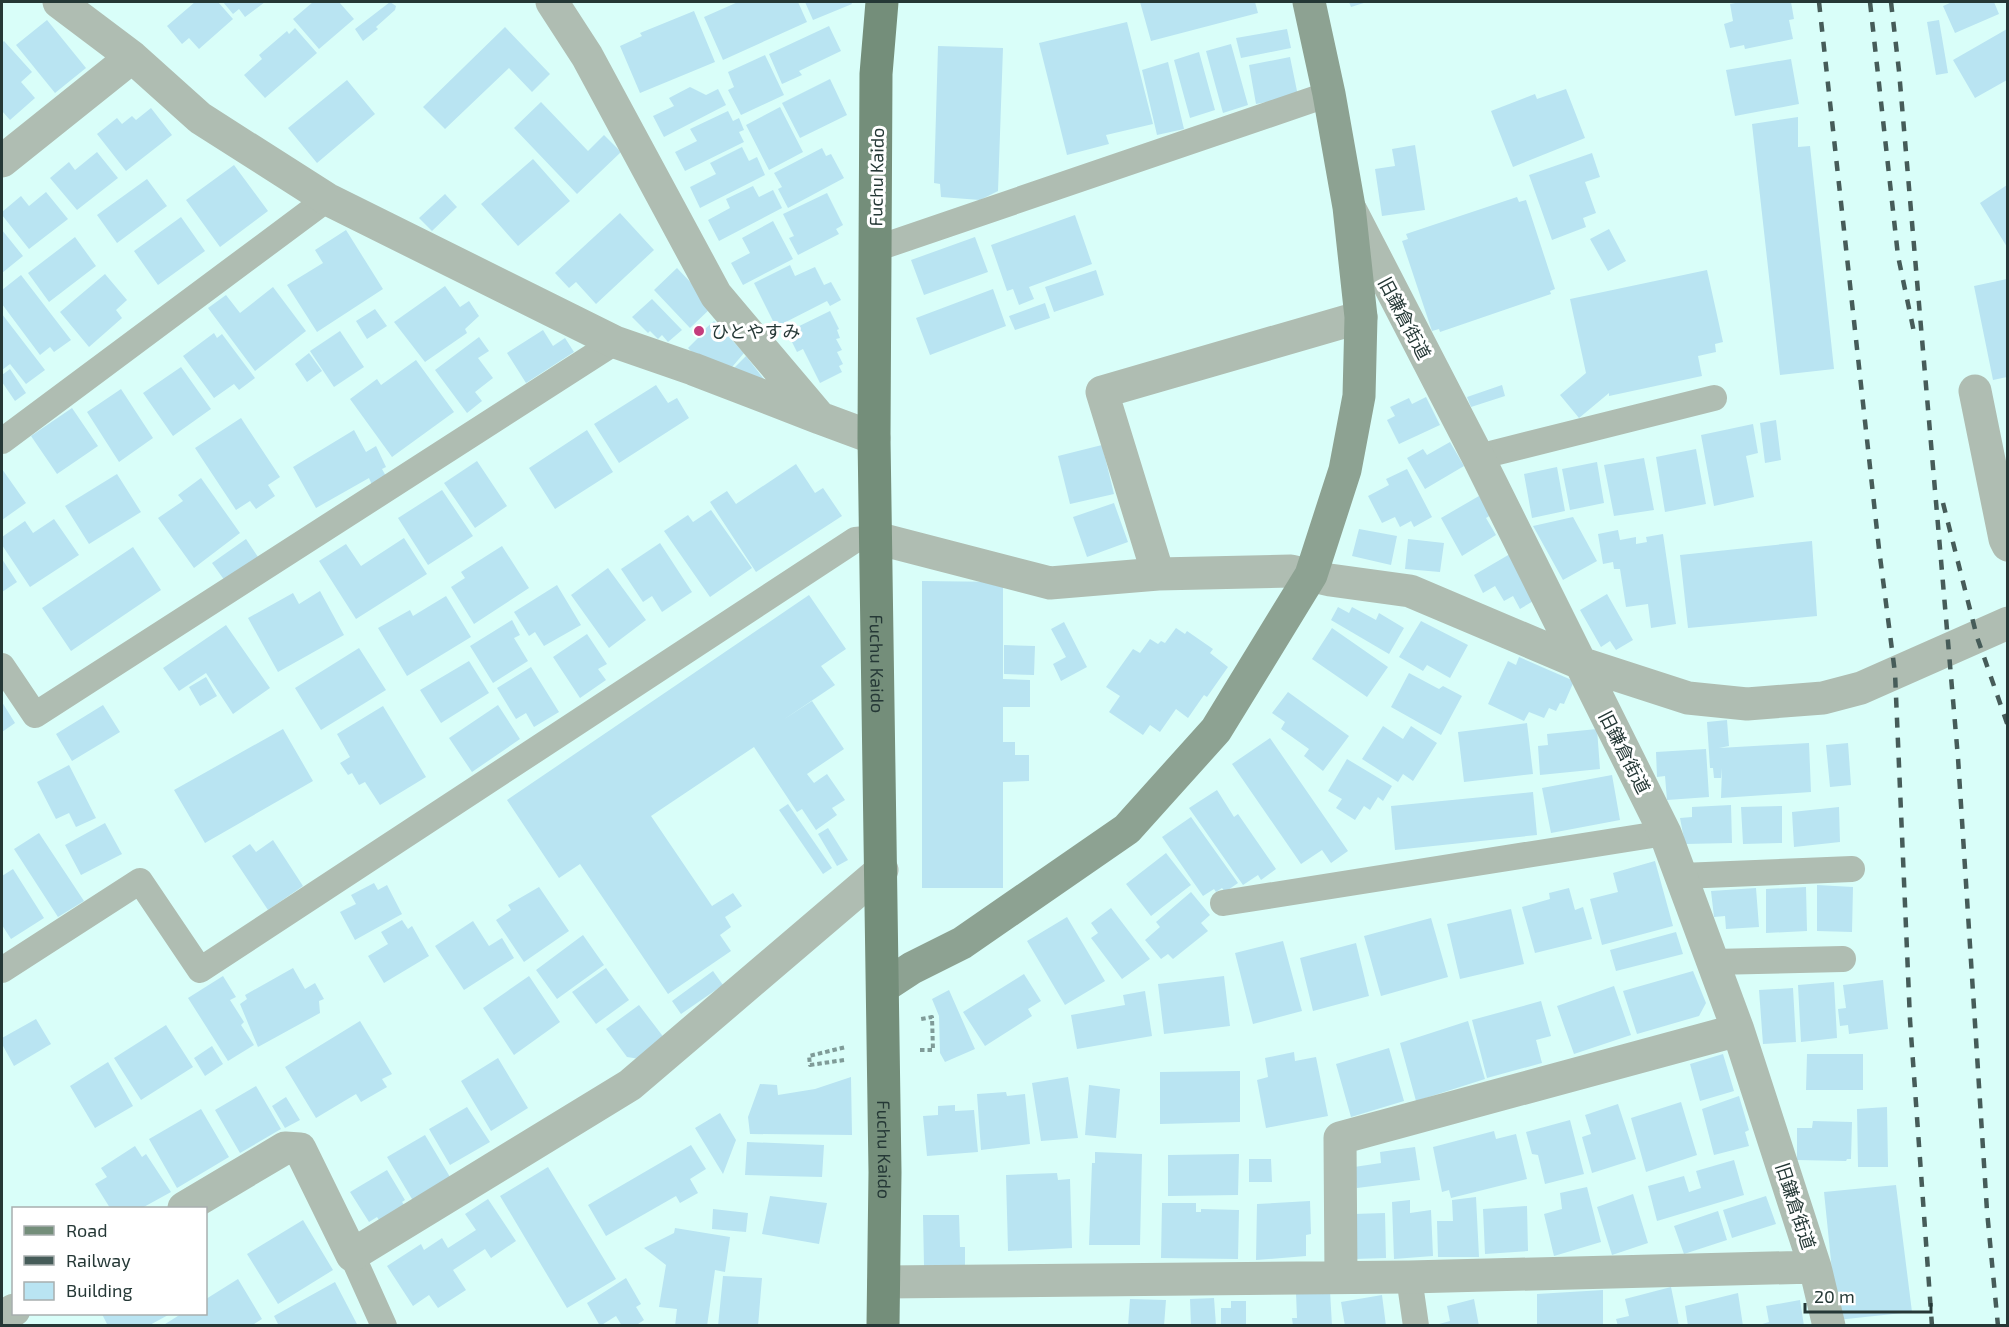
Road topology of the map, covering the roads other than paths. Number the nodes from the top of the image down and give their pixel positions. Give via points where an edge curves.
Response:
1 (59, 2) edge
2 (552, 2) edge
3 (882, 2) edge
4 (1309, 2) edge
5 (132, 57) junction
6 (1329, 94) junction
7 (2, 161) edge
8 (327, 199) junction
9 (1349, 207) junction
10 (875, 249) junction
11 (1361, 317) junction
12 (615, 342) junction
13 (1974, 391) dead end
14 (1714, 398) dead end
15 (820, 418) junction
16 (874, 438) junction
17 (2, 441) edge
18 (1478, 457) junction
19 (876, 538) junction
20 (2007, 545) edge
21 (1158, 574) junction
22 (1311, 575) junction
23 (2007, 623) edge
24 (1580, 663) junction
25 (2, 666) edge
26 (1665, 833) junction
27 (1852, 869) dead end
28 (882, 870) junction
29 (1681, 876) junction
30 (1223, 903) dead end
31 (1843, 959) dead end
32 (1713, 962) junction
33 (2, 970) edge
34 (883, 987) junction
35 (1738, 1030) junction
36 (187, 1207) edge
37 (352, 1255) junction
38 (1815, 1267) junction
39 (1341, 1277) junction
40 (1409, 1277) junction
41 (884, 1281) junction
42 (384, 1326) edge
43 (883, 1326) edge
44 (1416, 1326) edge
45 (1829, 1326) edge

1 - 5 street
2 - 15 street via 587,56 716,296
3 - 10 main road, Fuchu Kaido via 876,74
4 - 6 street
5 - 7 street
5 - 8 street via 200,118
6 - 9 street
6 - 10 lane
8 - 12 street
8 - 17 lane
9 - 11 street
9 - 18 street, 旧鎌倉街道
10 - 16 main road, Fuchu Kaido
11 - 21 street via 1102,392
11 - 22 street via 1359,396 1345,470
12 - 15 street
12 - 25 lane via 35,715
13 - 20 street
14 - 18 lane
15 - 16 street
16 - 19 main road, Fuchu Kaido
18 - 24 street, 旧鎌倉街道
19 - 21 street via 1050,583
19 - 28 main road, Fuchu Kaido
19 - 33 lane via 855,540 200,970 141,882
21 - 22 street via 1291,571
22 - 24 street via 1410,591
22 - 34 street via 1216,730 1127,829 962,943
23 - 24 street via 1861,688 1823,698 1747,704 1688,698
24 - 26 street, 旧鎌倉街道
26 - 29 street, 旧鎌倉街道
26 - 30 lane
27 - 29 lane
28 - 34 main road, Fuchu Kaido
28 - 37 street via 630,1085
29 - 32 street, 旧鎌倉街道
31 - 32 lane
32 - 35 street, 旧鎌倉街道
34 - 41 main road, Fuchu Kaido
35 - 38 street, 旧鎌倉街道
35 - 39 street via 1340,1138
36 - 37 street via 285,1148 300,1149
37 - 42 lane
38 - 40 street
38 - 45 street, 旧鎌倉街道
39 - 40 street
39 - 41 street
40 - 44 lane
41 - 43 main road, Fuchu Kaido

